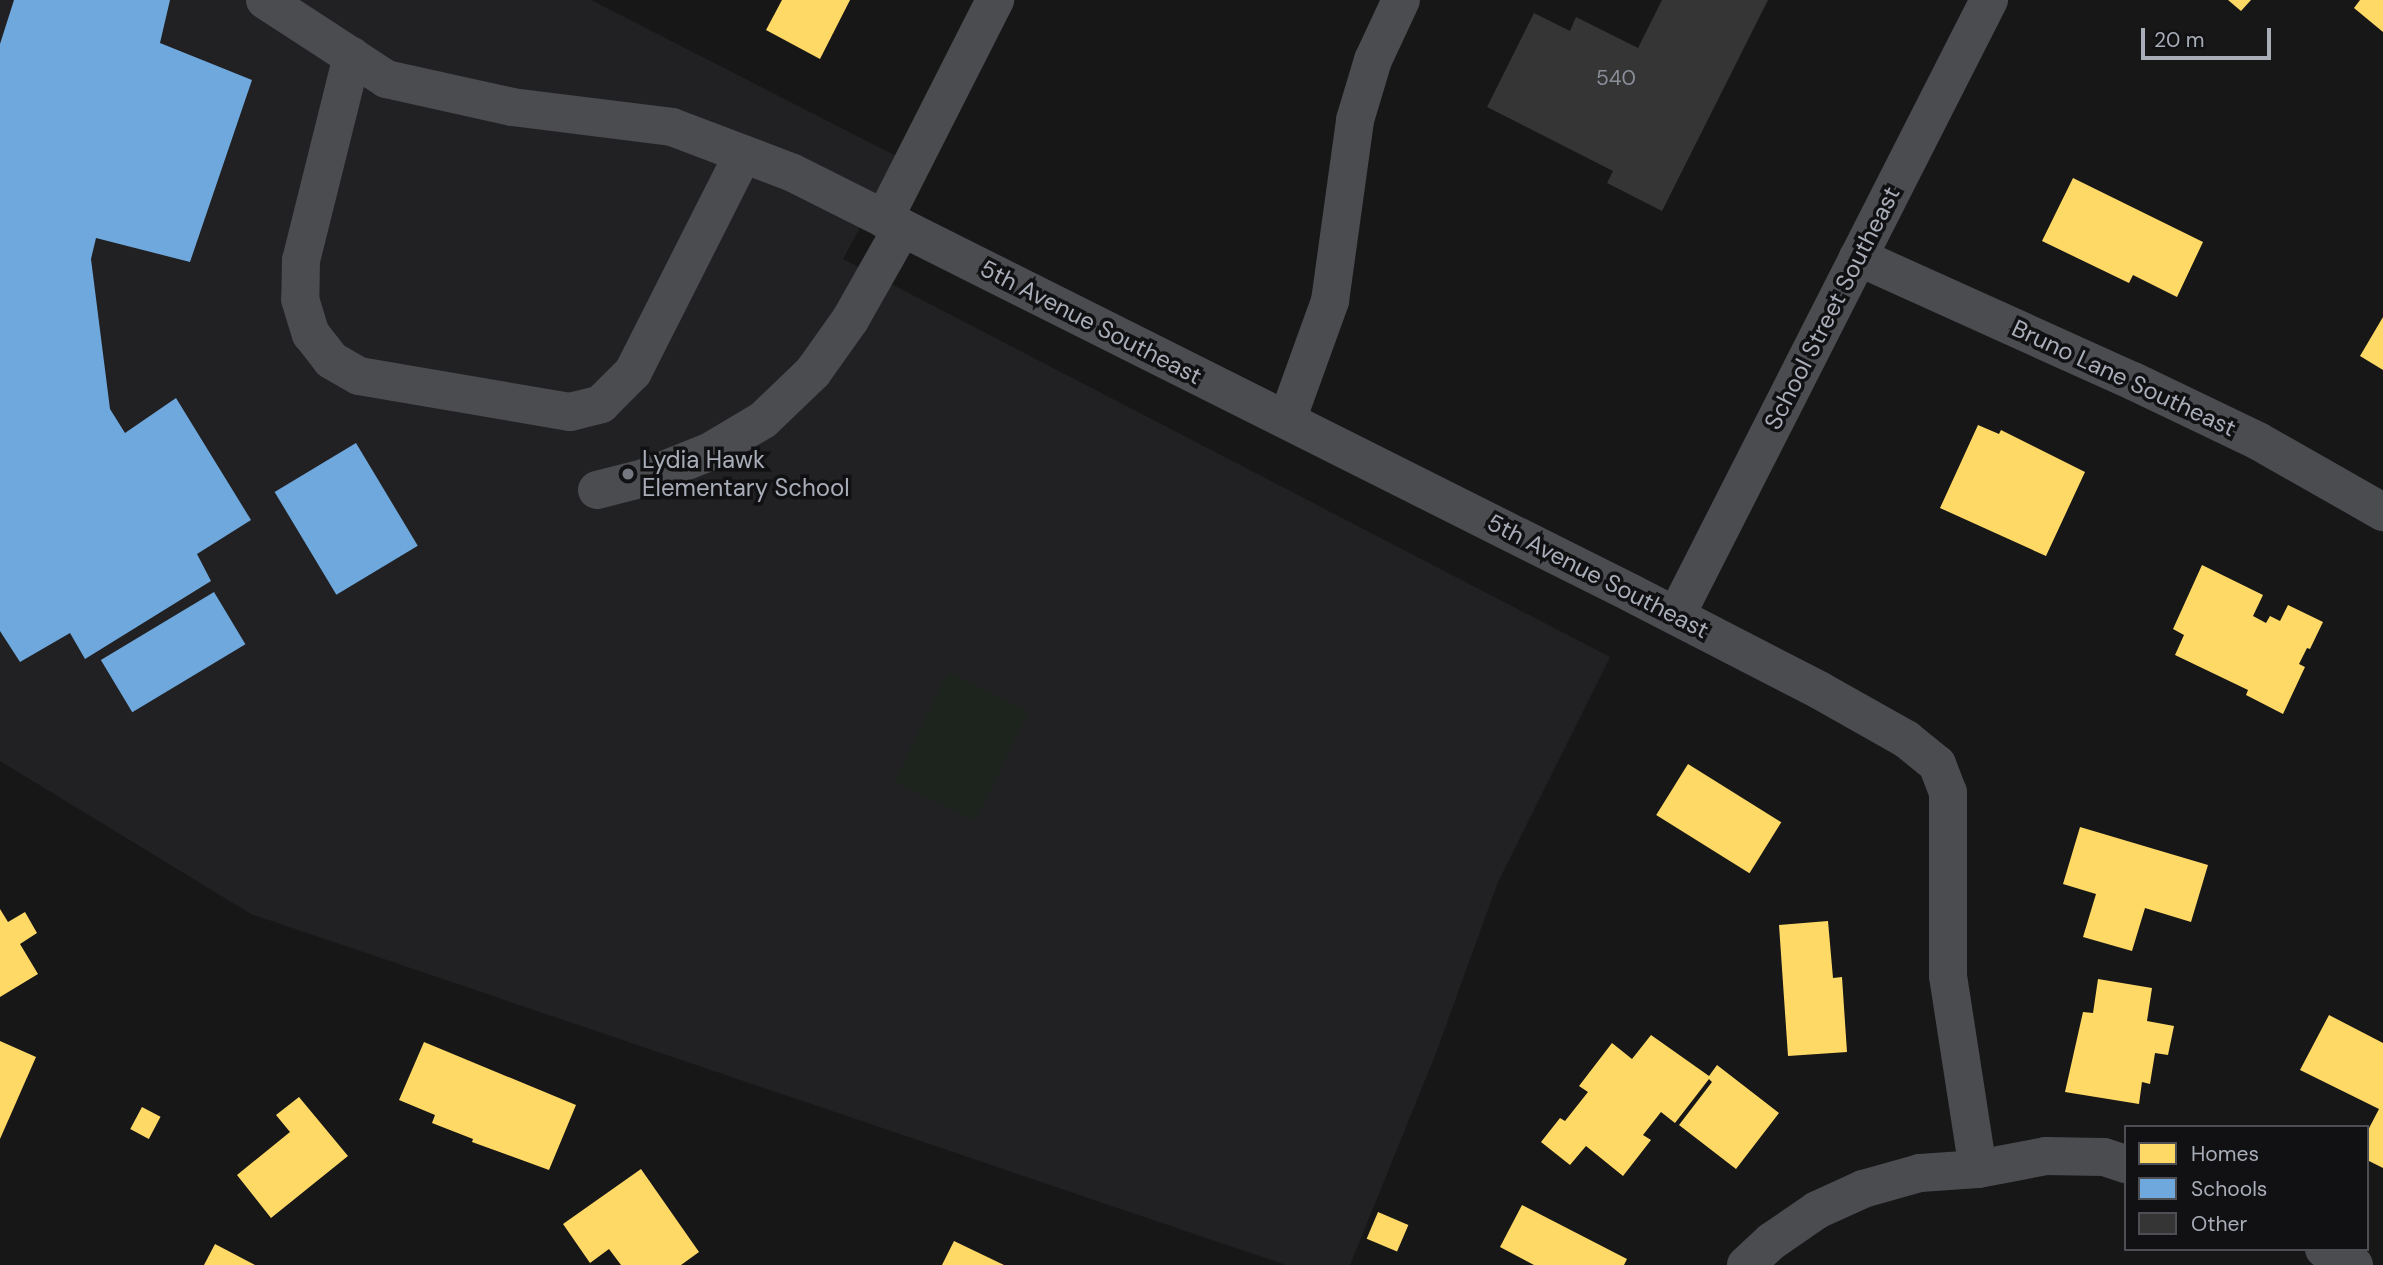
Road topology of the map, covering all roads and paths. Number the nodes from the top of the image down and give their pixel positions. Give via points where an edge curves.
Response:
1 (265, 0) edge
2 (995, 0) edge
3 (1401, 0) edge
4 (1989, 0) edge
5 (352, 56) junction
6 (743, 154) junction
7 (893, 223) junction
8 (1858, 257) junction
9 (1287, 420) junction
10 (597, 490) dead end
11 (2383, 512) edge
12 (1676, 616) junction
13 (2124, 1163) edge
14 (1978, 1169) junction
15 (2328, 1251) edge
16 (1746, 1265) edge
17 (2354, 1265) edge

1 - 5 street, 5th Avenue Southeast
2 - 7 street
3 - 9 street via 1373,60 1355,120 1330,301
4 - 8 street, School Street Southeast
5 - 6 street, 5th Avenue Southeast via 386,79 512,107 671,127
5 - 6 street via 301,260 300,299 311,334 331,360 359,376 570,412 601,404 633,372
6 - 7 street, 5th Avenue Southeast via 793,173
7 - 9 street, 5th Avenue Southeast
7 - 10 street via 850,320 813,372 762,420 709,452 644,478
8 - 11 street, Bruno Lane Southeast via 2258,441
8 - 12 street, School Street Southeast
9 - 12 street, 5th Avenue Southeast
12 - 14 street, 5th Avenue Southeast via 1906,739 1937,764 1948,792 1948,976
13 - 14 street via 2104,1157 2046,1156
14 - 16 street via 1920,1173 1863,1189 1817,1210
15 - 17 street

